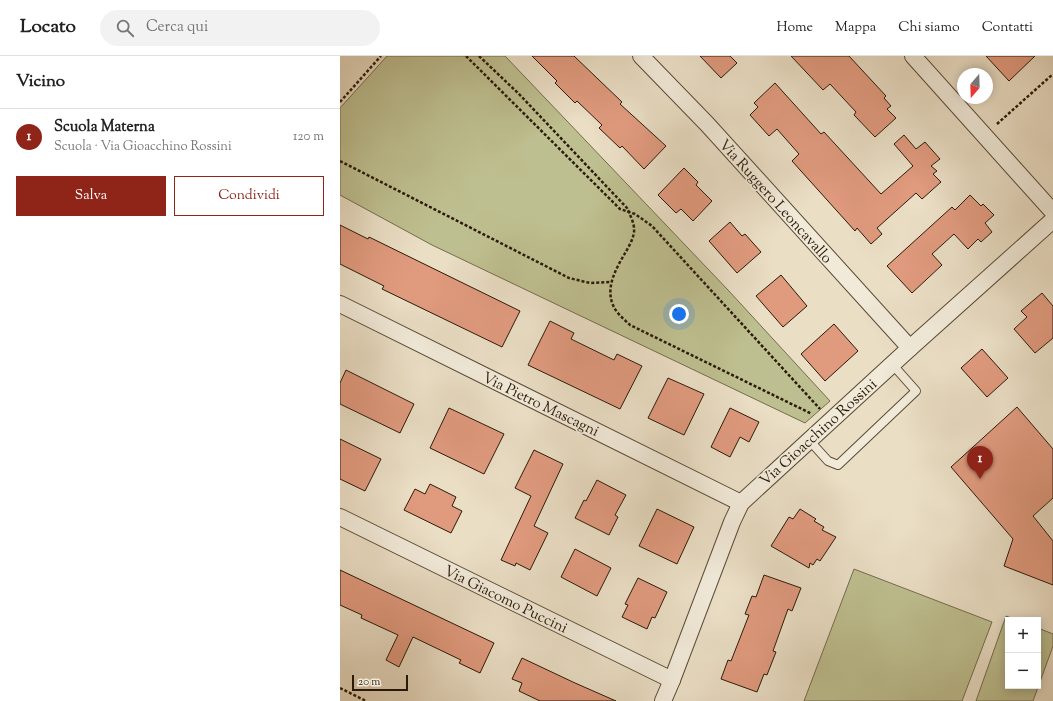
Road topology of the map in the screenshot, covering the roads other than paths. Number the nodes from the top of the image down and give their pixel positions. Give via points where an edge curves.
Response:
1 (640, 56) edge
2 (913, 56) edge
3 (1053, 212) edge
4 (1053, 220) edge
5 (340, 304) edge
6 (910, 348) junction
7 (892, 364) junction
8 (809, 440) junction
9 (741, 503) junction
10 (340, 517) edge
11 (672, 680) junction
12 (663, 701) edge

1 - 6 street, Via Ruggero Leoncavallo via 707,124
2 - 3 street
4 - 6 street, Via Gioacchino Rossini
5 - 9 street, Via Pietro Mascagni
6 - 7 street, Via Gioacchino Rossini
7 - 8 street, Via Gioacchino Rossini
7 - 8 lane via 916,391 838,465 828,461
8 - 9 street, Via Gioacchino Rossini
9 - 11 street, Via Gioacchino Rossini
10 - 11 street, Via Giacomo Puccini
11 - 12 street, Via Gioacchino Rossini

